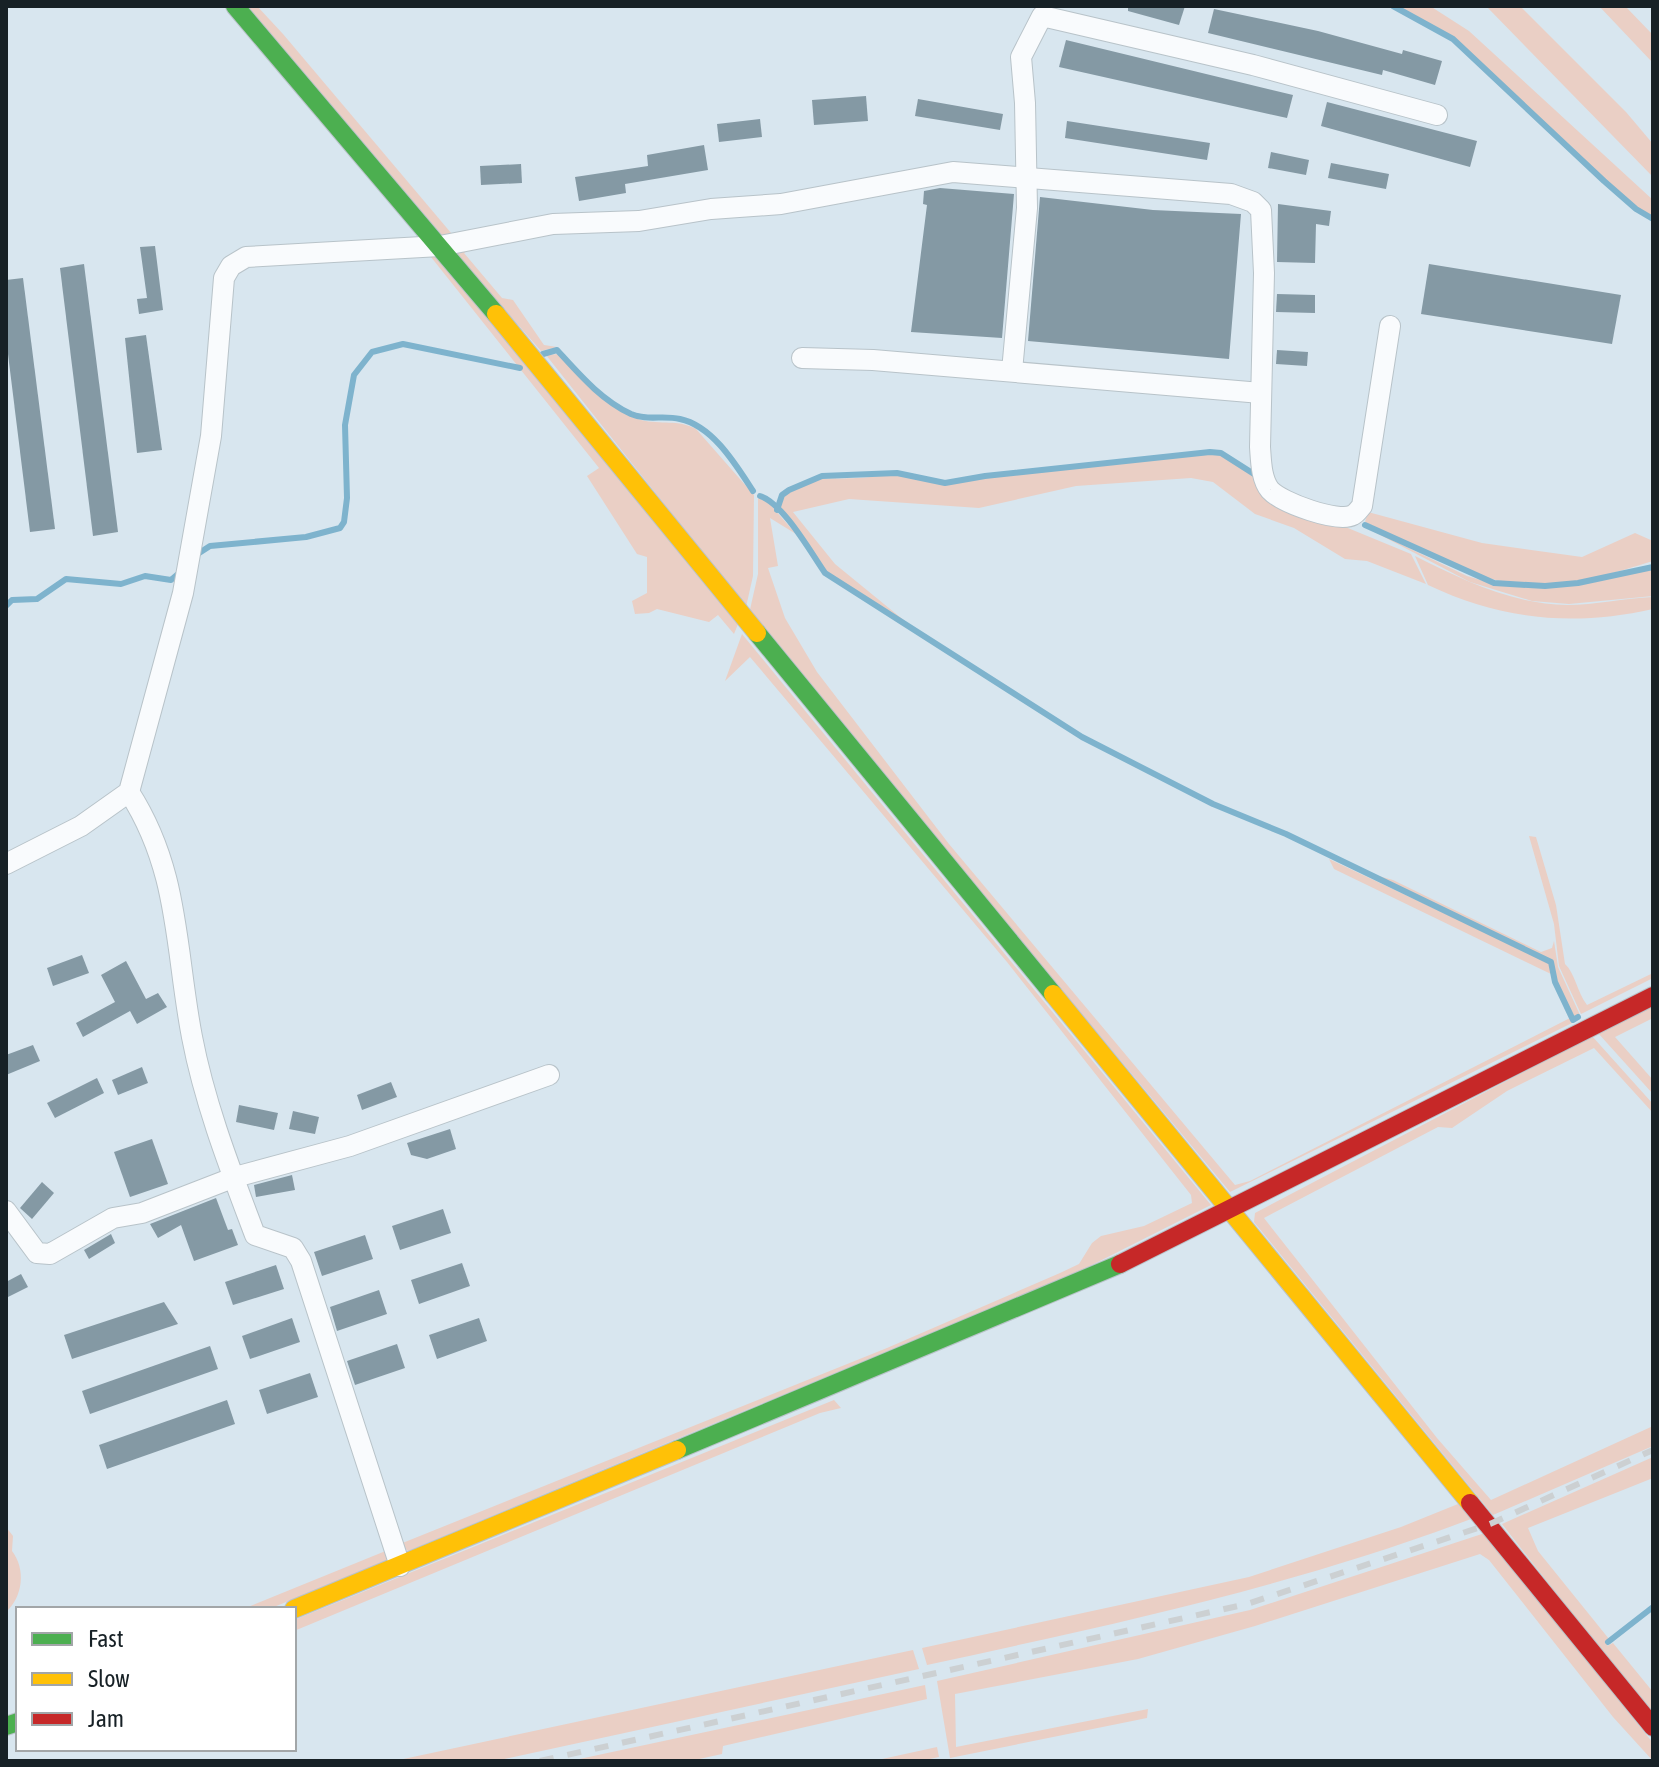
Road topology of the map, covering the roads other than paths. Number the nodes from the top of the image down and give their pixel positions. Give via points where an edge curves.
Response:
1 (235, 6) edge
2 (1437, 115) dead end
3 (1024, 177) junction
4 (440, 246) junction
5 (1390, 326) dead end
6 (802, 358) dead end
7 (1012, 371) junction
8 (1261, 393) junction
9 (129, 792) junction
10 (6, 864) edge
11 (1653, 996) edge
12 (549, 1075) dead end
13 (235, 1177) junction
14 (1230, 1208) junction
15 (6, 1211) edge
16 (400, 1566) junction
17 (296, 1608) edge
18 (1653, 1727) edge

1 - 4 main road
2 - 3 street via 1042,16 1021,57
3 - 4 street via 921,175 781,204 639,221 553,224
3 - 7 street via 1027,208
3 - 8 street via 1198,190 1253,202 1261,210 1264,273
4 - 9 street via 246,257 224,278 211,436 183,593
4 - 14 main road
5 - 8 street via 1371,464 1362,506 1353,515 1316,512 1271,490 1260,447
6 - 7 street
7 - 8 street
9 - 10 street via 81,826
9 - 13 street via 157,846 179,929 192,1037 213,1120
11 - 14 main road
12 - 13 street via 350,1146
13 - 15 street via 142,1213 113,1218 50,1254 37,1253
13 - 16 street via 255,1235 293,1248 301,1261
14 - 16 main road via 1019,1311
14 - 18 main road
16 - 17 main road

